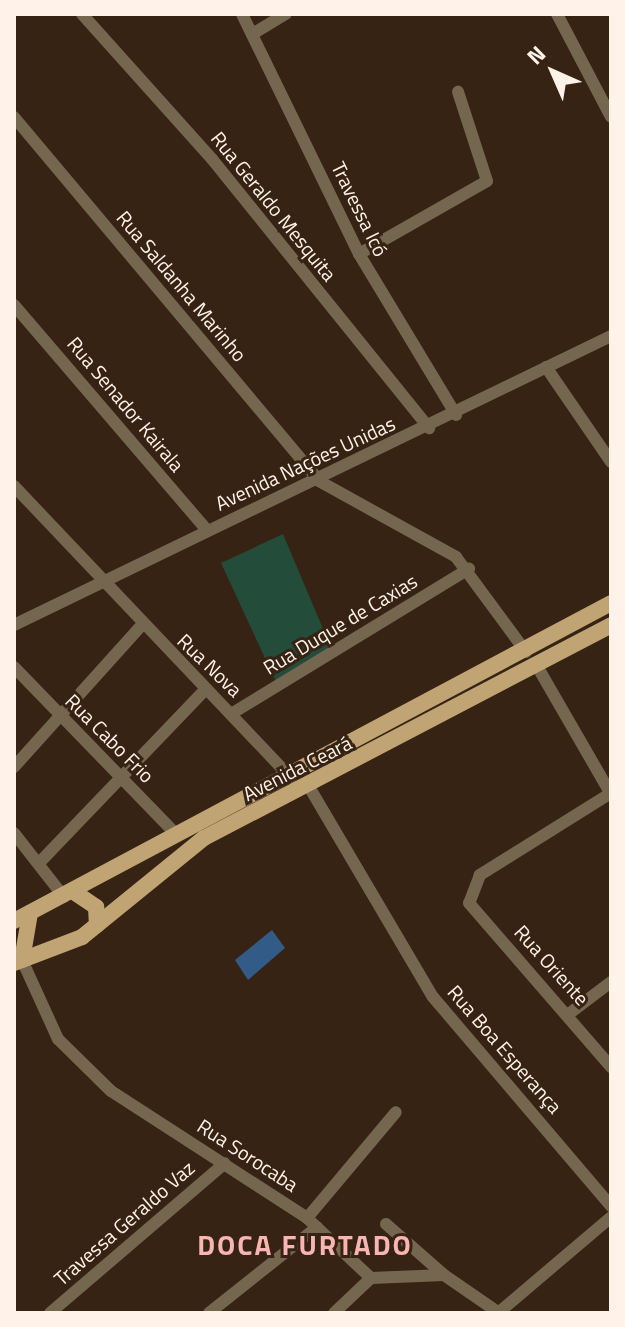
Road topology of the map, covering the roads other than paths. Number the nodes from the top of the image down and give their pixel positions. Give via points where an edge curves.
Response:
1 (82, 14) edge
2 (242, 14) edge
3 (286, 14) edge
4 (557, 14) edge
5 (254, 33) junction
6 (458, 92) dead end
7 (14, 117) edge
8 (611, 117) edge
9 (359, 254) junction
10 (14, 305) edge
11 (19, 318) edge
12 (611, 336) edge
13 (546, 367) junction
14 (456, 415) junction
15 (429, 428) junction
16 (611, 462) edge
17 (319, 481) junction
18 (14, 486) edge
19 (207, 530) junction
20 (469, 569) junction
21 (101, 582) junction
22 (611, 603) edge
23 (14, 625) edge
24 (611, 625) edge
25 (140, 627) junction
26 (526, 652) junction
27 (537, 666) junction
28 (14, 667) edge
29 (206, 689) junction
30 (231, 714) junction
31 (60, 716) junction
32 (14, 767) edge
33 (121, 777) junction
34 (291, 778) junction
35 (308, 785) junction
36 (611, 794) edge
37 (14, 833) edge
38 (178, 836) junction
39 (40, 862) junction
40 (69, 894) junction
41 (30, 913) junction
42 (14, 921) edge
43 (97, 925) junction
44 (18, 961) edge
45 (611, 982) edge
46 (570, 1013) junction
47 (611, 1067) edge
48 (396, 1112) dead end
49 (225, 1163) junction
50 (611, 1206) edge
51 (611, 1217) edge
52 (312, 1222) junction
53 (386, 1224) dead end
54 (444, 1275) junction
55 (371, 1278) junction
56 (50, 1313) edge
57 (209, 1313) edge
58 (334, 1313) edge
59 (499, 1313) edge

1 - 15 street, Rua Geraldo Mesquita via 212,159
2 - 5 street, Travessa Icó
3 - 5 street
4 - 8 street
5 - 9 street, Travessa Icó
6 - 9 street via 487,181
7 - 17 street, Rua Saldanha Marinho
9 - 14 street, Travessa Icó
10 - 11 street, Rua Senador Kairala
11 - 19 street, Rua Senador Kairala
12 - 13 street, Avenida Nações Unidas
13 - 14 street, Avenida Nações Unidas
13 - 16 street
14 - 15 street, Avenida Nações Unidas
15 - 17 street, Avenida Nações Unidas
17 - 19 street, Avenida Nações Unidas
17 - 20 street, Rua Saldanha Marinho
18 - 21 street, Rua Nova
19 - 21 street, Avenida Nações Unidas
20 - 26 street
20 - 30 street, Rua Duque de Caxias
21 - 23 street, Avenida Nações Unidas
21 - 25 street, Rua Nova
22 - 26 main road, Avenida Ceará
24 - 27 main road, Avenida Ceará
25 - 29 street, Rua Nova
25 - 31 street
26 - 34 main road, Avenida Ceará
27 - 35 main road, Avenida Ceará
27 - 36 street
28 - 31 street, Rua Cabo Frio
29 - 30 street, Rua Nova
29 - 33 street
30 - 34 street, Rua Nova
31 - 32 street
31 - 33 street, Rua Cabo Frio
33 - 38 street, Rua Cabo Frio
33 - 39 street
34 - 38 main road, Avenida Ceará
35 - 43 main road, Avenida Ceará via 193,846
35 - 50 street, Rua Boa Esperança via 433,997
36 - 46 street, Rua Oriente via 480,875 471,889 477,913
37 - 39 street
38 - 40 main road, Avenida Ceará
39 - 40 street
40 - 41 main road, Avenida Ceará
40 - 43 main road via 96,907
41 - 42 main road, Avenida Ceará
41 - 44 main road
43 - 44 main road, Avenida Ceará
44 - 49 street, Rua Sorocaba via 77,1062
45 - 46 street
46 - 47 street, Rua Oriente
48 - 52 street
49 - 52 street, Rua Sorocaba
49 - 56 street, Travessa Geraldo Vaz
51 - 59 street
52 - 55 street, Rua Sorocaba
52 - 57 street
53 - 54 street
54 - 55 street
54 - 59 street
55 - 58 street

